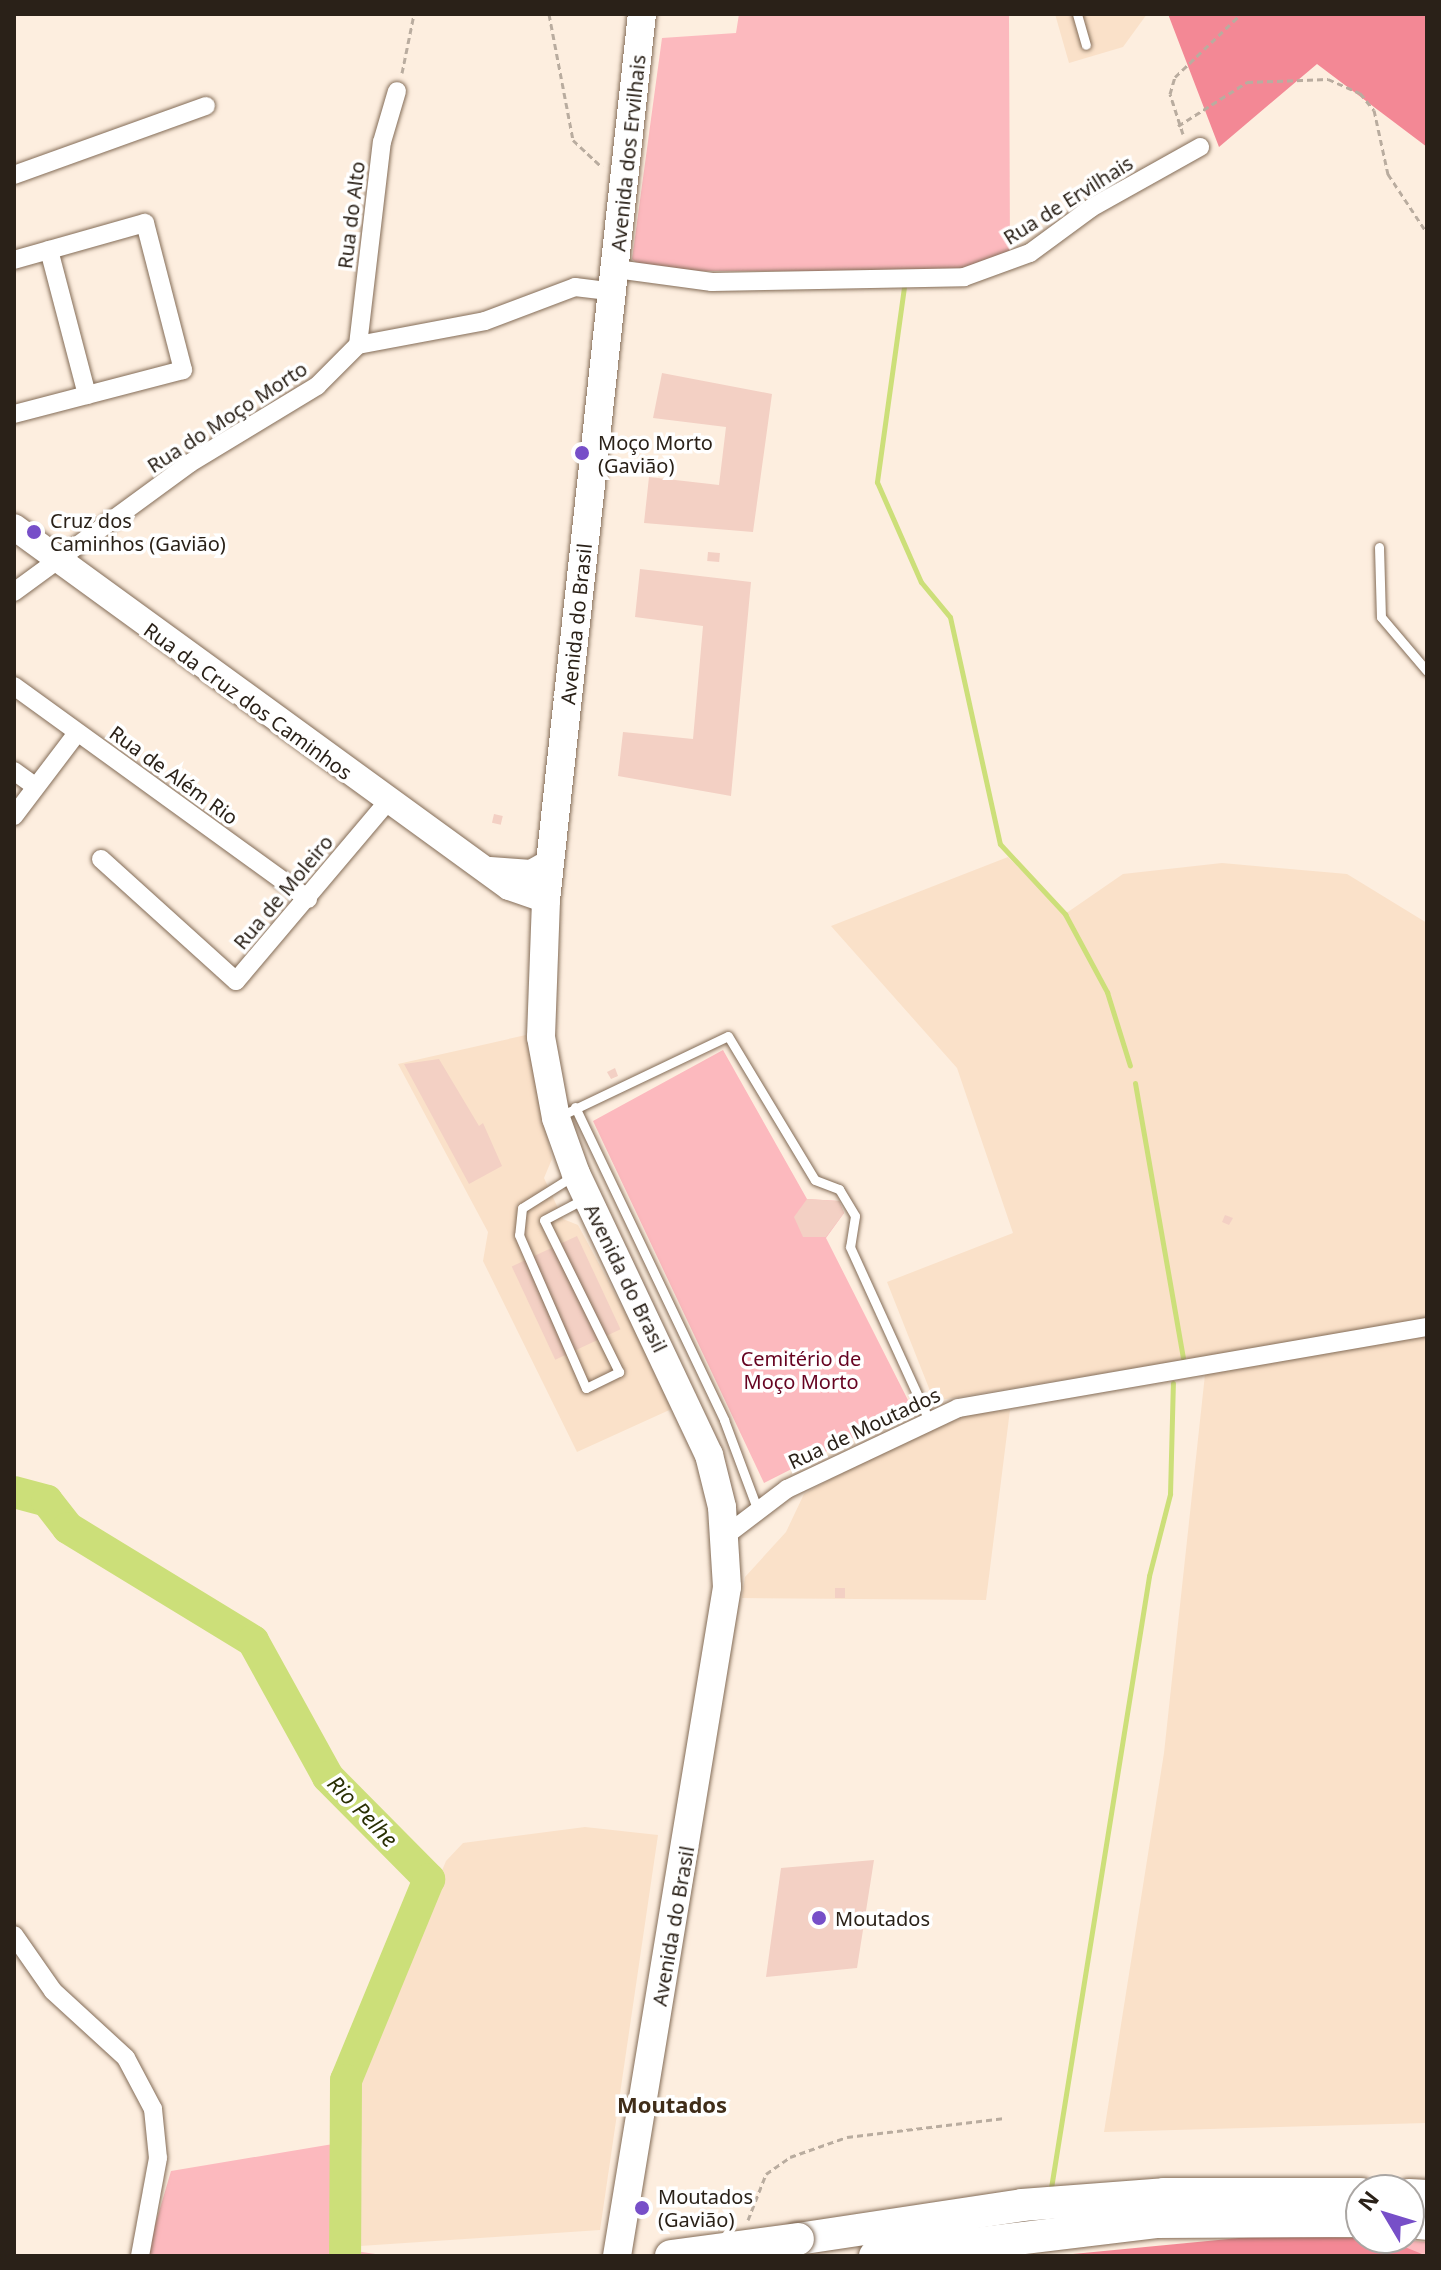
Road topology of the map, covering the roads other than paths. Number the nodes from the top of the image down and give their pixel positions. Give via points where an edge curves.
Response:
1 (642, 14) edge
2 (1077, 14) edge
3 (1086, 45) dead end
4 (397, 91) road end
5 (206, 106) dead end
6 (1195, 149) road end
7 (14, 175) edge
8 (49, 250) junction
9 (14, 260) edge
10 (614, 280) junction
11 (358, 345) junction
12 (87, 395) junction
13 (14, 414) edge
14 (14, 527) edge
15 (1379, 547) dead end
16 (59, 564) junction
17 (14, 592) edge
18 (1427, 671) edge
19 (14, 686) edge
20 (77, 733) junction
21 (14, 771) edge
22 (35, 786) junction
23 (388, 801) junction
24 (14, 816) edge
25 (101, 859) dead end
26 (551, 862) junction
27 (487, 869) junction
28 (308, 899) junction
29 (546, 900) junction
30 (565, 1113) junction
31 (581, 1186) junction
32 (1427, 1327) edge
33 (928, 1418) junction
34 (758, 1511) junction
35 (725, 1536) junction
36 (14, 1935) edge
37 (1345, 2194) edge
38 (1345, 2221) edge
39 (140, 2256) edge
40 (617, 2256) edge
41 (671, 2256) edge
42 (875, 2256) edge

1 - 10 main road, Avenida dos Ervilhais
2 - 3 lane
4 - 11 street, Rua do Alto via 382,142
5 - 7 street
6 - 10 street, Rua de Ervilhais via 996,269 907,278
8 - 9 street
8 - 12 street
8 - 12 street via 145,223 183,370
10 - 11 street via 575,287 485,321
10 - 26 main road, Avenida do Brasil
11 - 16 street, Rua do Moço Morto via 317,386 190,463
12 - 13 street
14 - 16 street, Rua da Cruz dos Caminhos
15 - 18 lane via 1381,617
16 - 17 street, Rua do Moço Morto
16 - 23 street, Rua da Cruz dos Caminhos
19 - 20 street, Rua de Além Rio
20 - 22 street
20 - 28 street, Rua de Além Rio
21 - 22 street
22 - 24 street
23 - 27 street, Rua da Cruz dos Caminhos
23 - 28 street, Rua de Moleiro
25 - 28 street, Rua de Moleiro via 236,981
26 - 27 street, Rua da Cruz dos Caminhos via 531,873
26 - 29 main road, Avenida do Brasil
27 - 29 street, Rua da Cruz dos Caminhos via 509,887
29 - 30 main road, Avenida do Brasil via 541,1037
30 - 31 main road, Avenida do Brasil
30 - 33 lane via 728,1036 815,1180 839,1189 855,1216 850,1247
30 - 34 lane via 724,1420
31 - 31 lane via 522,1208 519,1235 586,1388 619,1372 544,1220
31 - 35 main road, Avenida do Brasil via 688,1403 709,1455
32 - 33 street, Rua de Moutados
33 - 34 street, Rua de Moutados via 787,1489
34 - 35 street, Rua de Moutados
35 - 40 main road, Avenida do Brasil via 720,1641
36 - 39 street via 53,1991 126,2058 153,2109 158,2158
37 - 41 highway, bridge via 1164,2194 1022,2205
38 - 42 highway via 1156,2222

